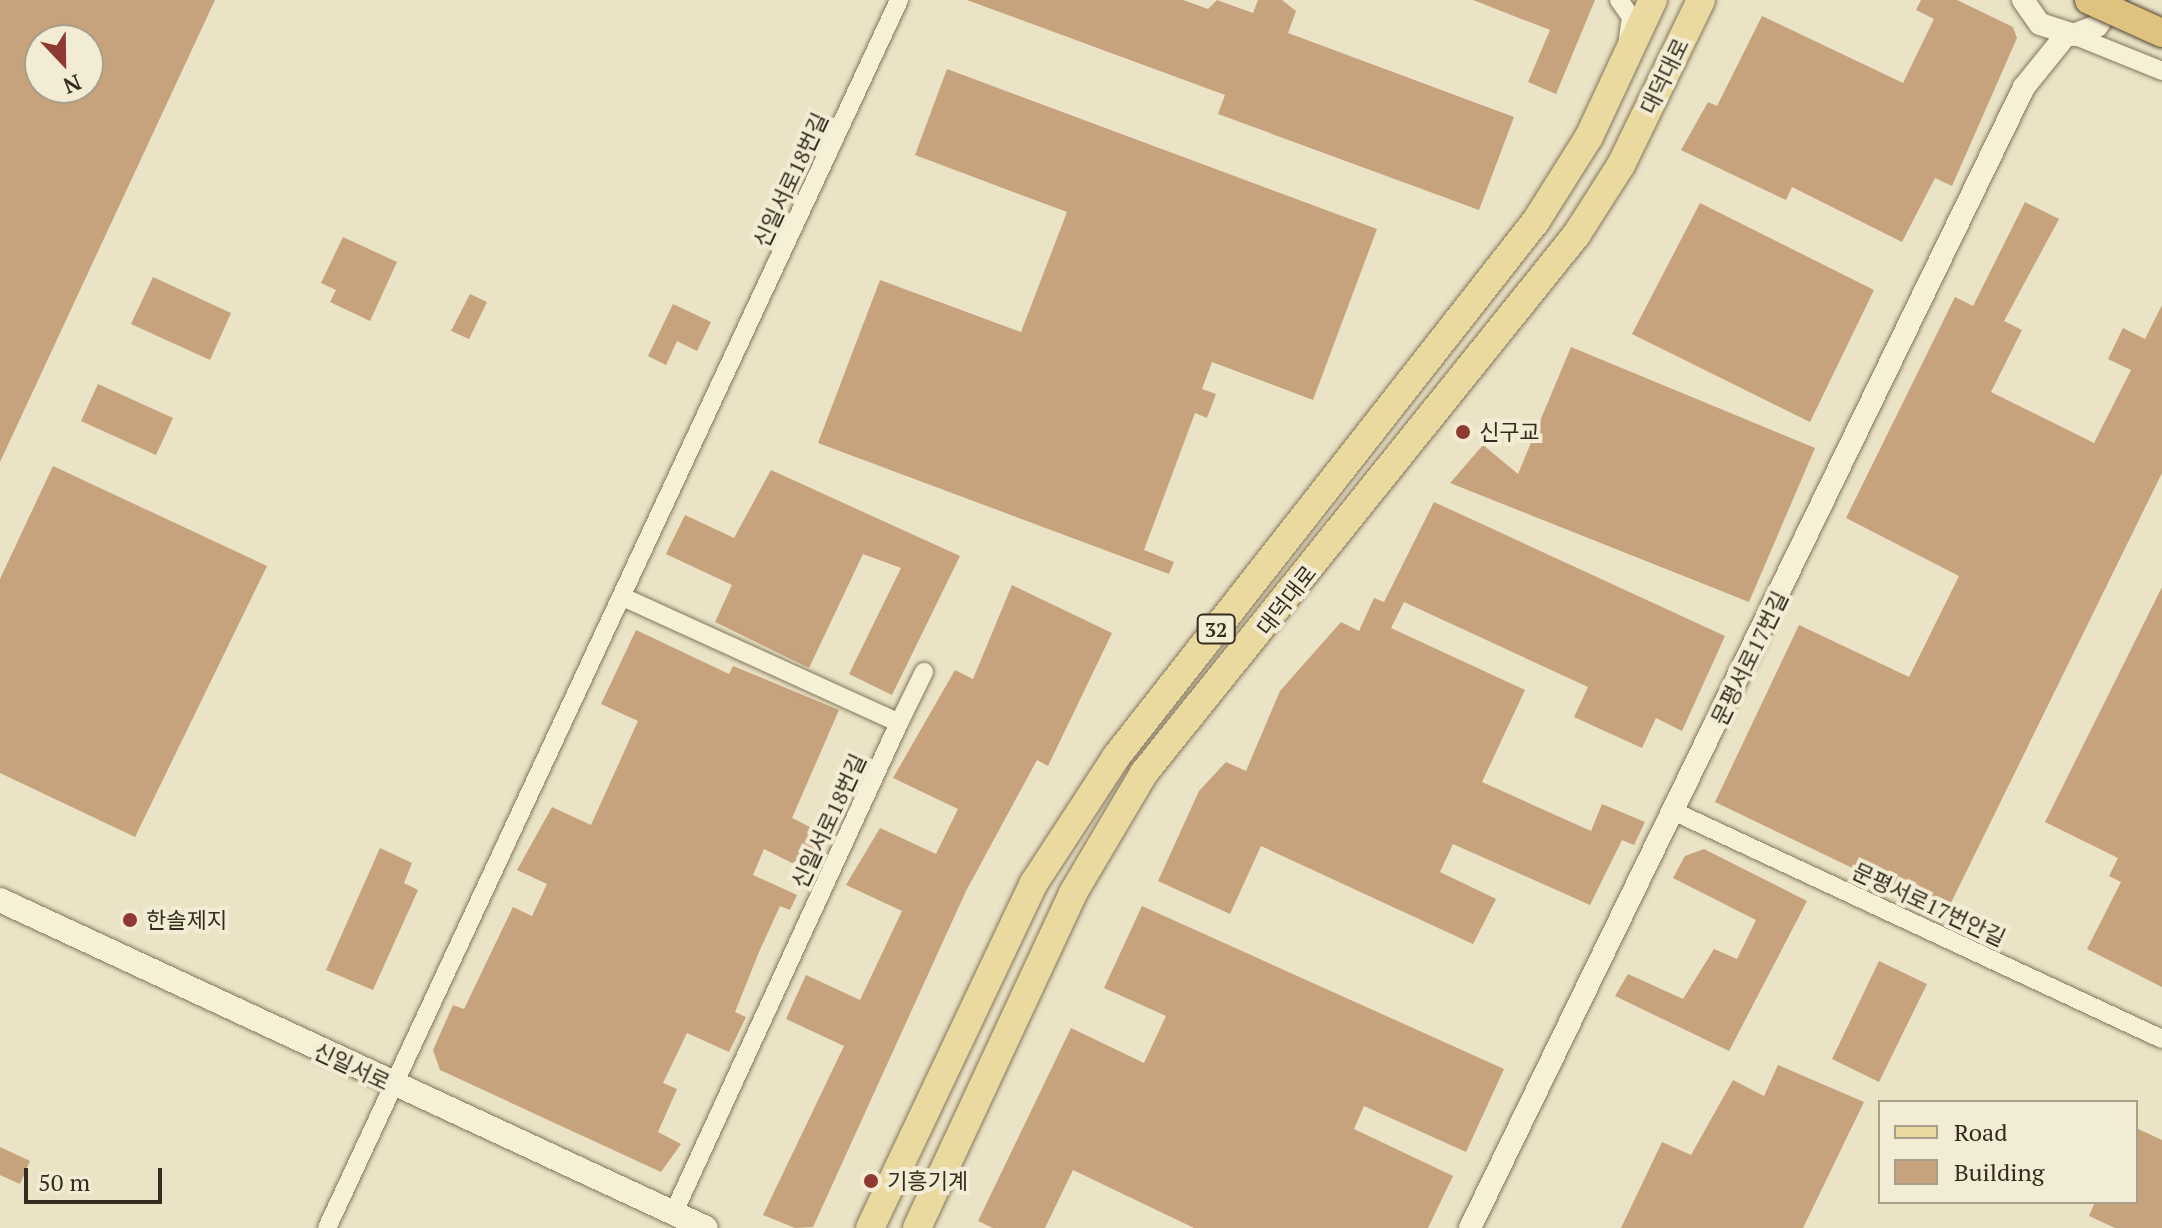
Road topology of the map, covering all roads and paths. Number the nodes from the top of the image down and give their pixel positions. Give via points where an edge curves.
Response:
1 (899, 0) edge
2 (1619, 0) edge
3 (1653, 0) edge
4 (2023, 0) edge
5 (1700, 4) edge
6 (2103, 10) edge
7 (2037, 21) junction
8 (2162, 33) edge
9 (2070, 35) junction
10 (2162, 40) edge
11 (2112, 47) junction
12 (1627, 51) junction
13 (2162, 71) edge
14 (2024, 87) junction
15 (625, 598) junction
16 (924, 672) dead end
17 (899, 723) junction
18 (1675, 812) junction
19 (0, 900) edge
20 (2162, 1039) edge
21 (394, 1085) junction
22 (674, 1212) junction
23 (867, 1223) edge
24 (327, 1228) edge
25 (706, 1228) edge
26 (917, 1228) edge
27 (1470, 1228) edge

1 - 15 street, 신일서로18번길
2 - 12 street via 1631,17
3 - 12 main road, 대덕대로 / 32
4 - 7 street
5 - 26 main road, 대덕대로 / 32 via 1621,165 1577,234 1144,773 1073,893
6 - 8 highway, bridge
6 - 9 street
6 - 10 street
6 - 11 street
7 - 9 street
7 - 14 street
9 - 11 street
9 - 14 street
11 - 13 street
12 - 23 main road, 대덕대로 / 32 via 1589,137 1536,221 1116,757 1034,883
14 - 18 street, 문평서로17번길
15 - 17 street
15 - 21 street, 신일서로18번길
16 - 17 street, 신일서로18번길
17 - 22 street, 신일서로18번길
18 - 20 street, 문평서로17번안길
18 - 27 street, 문평서로17번길
19 - 21 main road, 신일서로
21 - 22 main road, 신일서로
21 - 24 street, 신일서로18번길
22 - 25 main road, 신일서로

